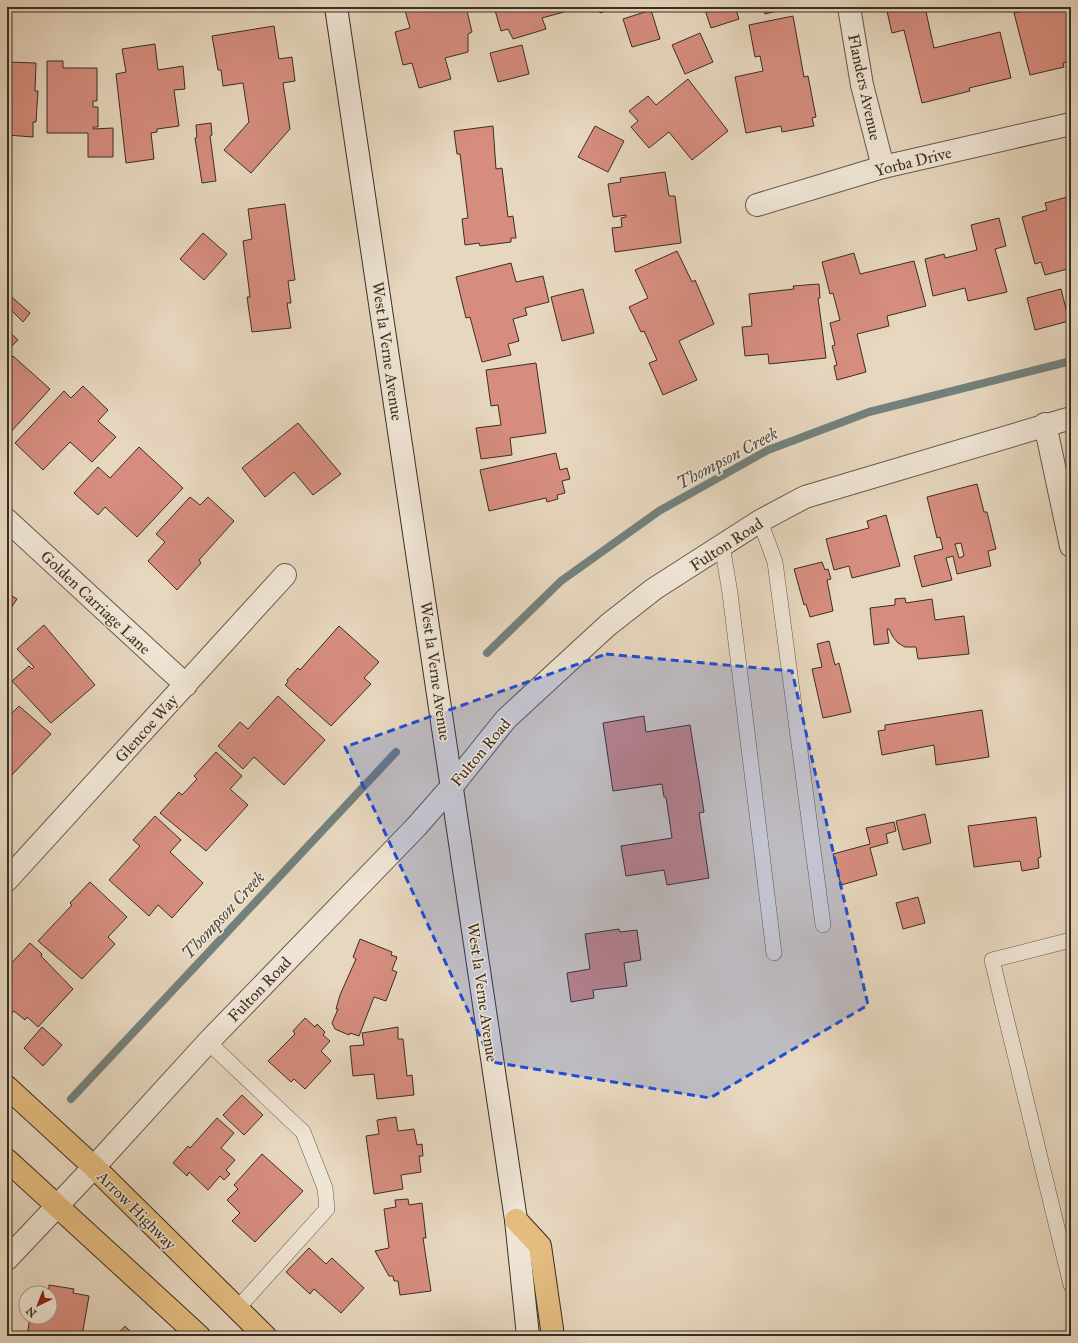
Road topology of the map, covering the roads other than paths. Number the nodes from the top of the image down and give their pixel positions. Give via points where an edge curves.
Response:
1 (336, 7) edge
2 (849, 7) edge
3 (1071, 124) edge
4 (883, 167) junction
5 (757, 205) dead end
6 (1071, 418) edge
7 (1045, 424) junction
8 (7, 520) edge
9 (760, 521) junction
10 (722, 546) junction
11 (1071, 546) edge
12 (285, 575) dead end
13 (186, 685) junction
14 (453, 785) junction
15 (7, 880) edge
16 (823, 925) dead end
17 (1071, 940) edge
18 (774, 953) dead end
19 (208, 1042) junction
20 (7, 1087) edge
21 (7, 1160) edge
22 (94, 1167) junction
23 (56, 1206) junction
24 (516, 1220) junction
25 (7, 1259) edge
26 (1071, 1285) edge
27 (237, 1309) junction
28 (199, 1336) edge
29 (265, 1336) edge
30 (528, 1336) edge
31 (553, 1336) edge

1 - 14 street, West la Verne Avenue
2 - 4 street, Flanders Avenue via 862,86
3 - 4 street, Yorba Drive
4 - 5 street, Yorba Drive
6 - 7 street, Fulton Road
7 - 9 street, Fulton Road via 805,497
7 - 11 street
8 - 13 street, Golden Carriage Lane
9 - 10 street, Fulton Road
9 - 16 lane via 775,562
10 - 14 street, Fulton Road via 654,589 608,625 506,719
10 - 18 lane via 730,592
12 - 13 street, Glencoe Way
13 - 15 street, Glencoe Way
14 - 19 street, Fulton Road via 416,827
14 - 24 street, West la Verne Avenue
17 - 26 lane via 992,960
19 - 22 street, Fulton Road
19 - 27 lane via 303,1132 325,1188 327,1209
20 - 22 main road, Arrow Highway
21 - 23 main road
22 - 23 street, Fulton Road
22 - 27 main road, Arrow Highway
23 - 25 street, Fulton Road
23 - 28 main road
24 - 30 street, West la Verne Avenue
24 - 31 main road via 540,1246
27 - 29 main road, Arrow Highway

